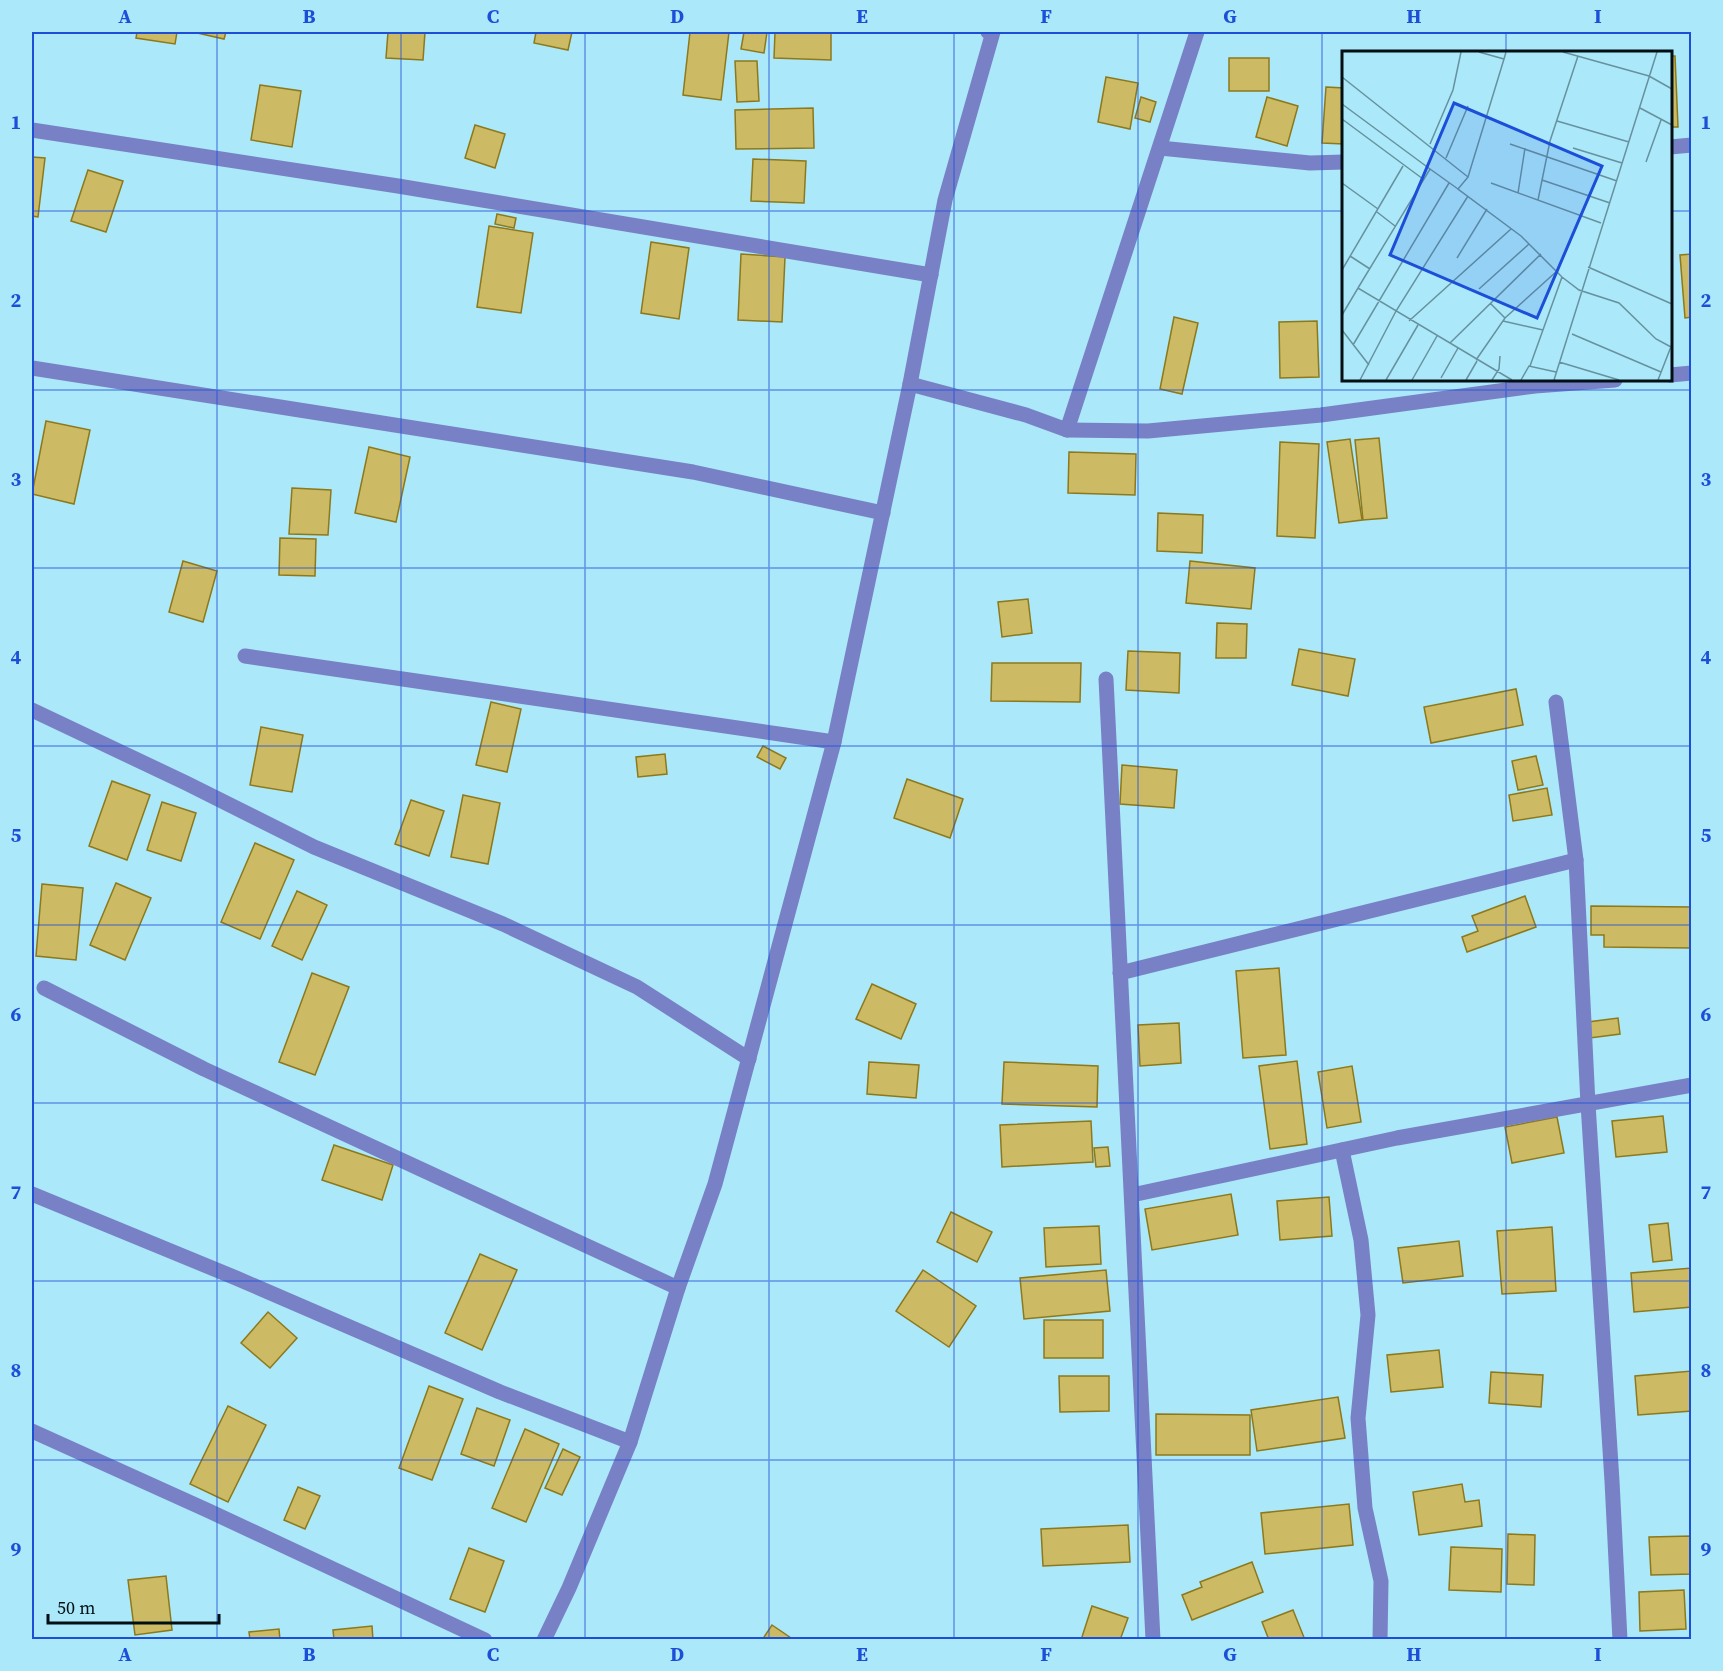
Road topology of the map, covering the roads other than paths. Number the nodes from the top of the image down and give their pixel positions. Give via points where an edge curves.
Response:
1 (991, 32) edge
2 (1197, 32) edge
3 (32, 130) edge
4 (1692, 145) edge
5 (1672, 147) edge
6 (1160, 148) junction
7 (1342, 162) edge
8 (931, 275) junction
9 (32, 368) edge
10 (1692, 373) edge
11 (1672, 375) edge
12 (1602, 381) edge
13 (910, 384) junction
14 (1067, 430) junction
15 (883, 513) junction
16 (245, 656) dead end
17 (1106, 679) dead end
18 (1556, 702) dead end
19 (32, 710) edge
20 (834, 742) junction
21 (1576, 860) junction
22 (1120, 973) junction
23 (44, 988) dead end
24 (748, 1059) junction
25 (1692, 1085) edge
26 (1588, 1104) junction
27 (1342, 1150) junction
28 (32, 1194) edge
29 (1132, 1195) junction
30 (678, 1288) junction
31 (32, 1431) edge
32 (630, 1442) junction
33 (485, 1640) edge
34 (544, 1640) edge
35 (1153, 1640) edge
36 (1380, 1640) edge
37 (1620, 1640) edge

1 - 8 street via 945,200
2 - 6 street
3 - 8 street
4 - 5 street
6 - 7 street via 1310,163
6 - 14 street
8 - 13 street
9 - 15 street via 693,472
10 - 11 street
12 - 14 street via 1535,386 1321,415 1148,431
13 - 14 street
13 - 15 street
15 - 20 street
16 - 20 street
17 - 22 street
18 - 21 street
19 - 24 street via 314,847 503,924 637,987
20 - 24 street
21 - 22 street
21 - 26 street
22 - 29 street
23 - 30 street via 204,1069
24 - 30 street via 715,1184
25 - 26 street
26 - 27 street
26 - 37 street
27 - 29 street
27 - 36 street via 1361,1240 1368,1315 1358,1418 1365,1508 1381,1581
28 - 32 street via 500,1392
29 - 35 street
30 - 32 street
31 - 33 street
32 - 34 street

